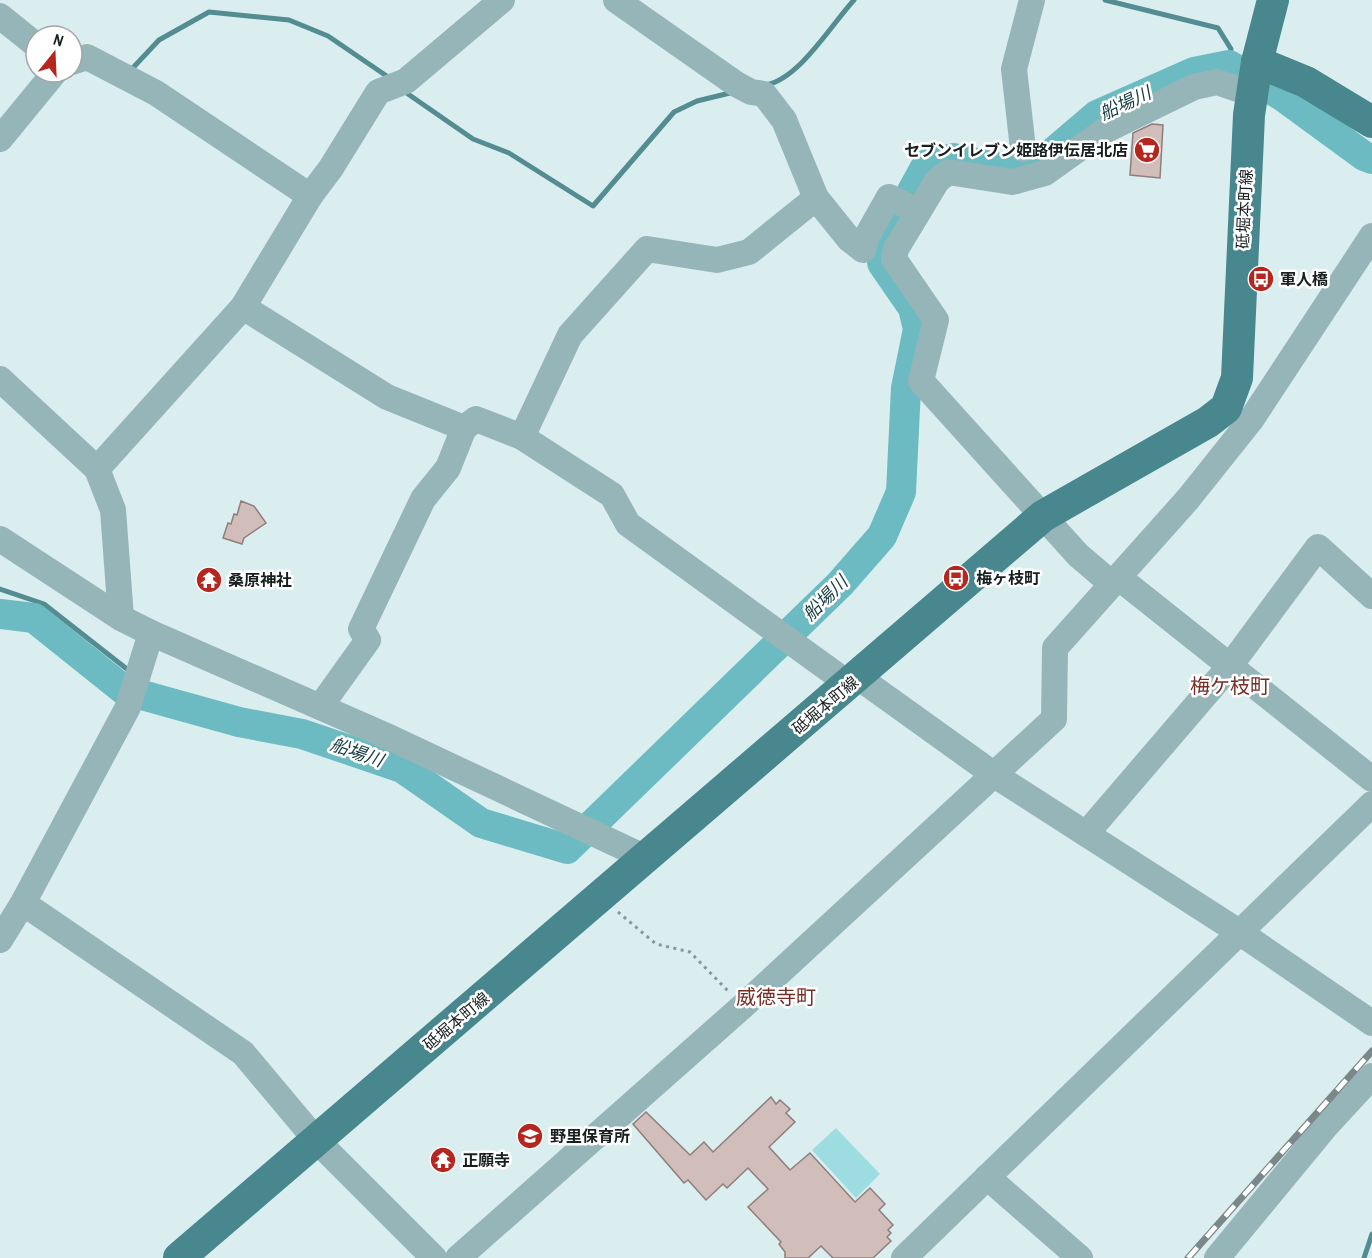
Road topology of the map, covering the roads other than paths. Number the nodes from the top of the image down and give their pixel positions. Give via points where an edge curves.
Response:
1 (502, 0) edge
2 (616, 0) edge
3 (1032, 0) edge
4 (1273, 0) edge
5 (0, 16) edge
6 (24, 35) edge
7 (84, 58) edge
8 (1255, 78) junction
9 (45, 84) edge
10 (1372, 122) edge
11 (0, 139) edge
12 (1023, 149) dead end
13 (310, 196) junction
14 (816, 198) junction
15 (917, 211) junction
16 (1372, 236) edge
17 (243, 307) junction
18 (0, 379) edge
19 (1240, 410) junction
20 (464, 428) junction
21 (522, 436) junction
22 (97, 469) junction
23 (1043, 516) junction
24 (0, 539) edge
25 (1112, 584) junction
26 (1372, 596) edge
27 (121, 618) junction
28 (151, 633) junction
29 (1230, 666) junction
30 (854, 680) junction
31 (320, 707) junction
32 (996, 776) junction
33 (1372, 779) edge
34 (1372, 804) edge
35 (1086, 834) junction
36 (644, 857) junction
37 (23, 903) junction
38 (1239, 932) junction
39 (1, 934) edge
40 (1372, 1023) edge
41 (1372, 1076) edge
42 (316, 1140) junction
43 (987, 1177) junction
44 (180, 1258) edge
45 (434, 1258) edge
46 (458, 1258) edge
47 (904, 1258) edge
48 (1080, 1258) edge
49 (1217, 1258) edge

1 - 13 street via 406,81 378,92
2 - 14 street via 736,84 764,94 784,120
3 - 12 street via 1014,69
4 - 8 main road, 砥堀本町線
5 - 6 street
7 - 13 street via 156,93
8 - 10 main road via 1306,82
8 - 15 street via 1194,87 1104,131 1045,173 1012,182 948,172 937,181
8 - 19 main road, 砥堀本町線 via 1237,378
9 - 11 street
13 - 17 street
14 - 15 street via 849,239 863,250 889,197
14 - 21 street via 749,252 717,260 646,249 570,335
15 - 23 street via 894,259 936,320 921,381
16 - 19 street
17 - 20 street via 387,397
17 - 22 street
18 - 22 street
19 - 23 main road, 砥堀本町線 via 1226,408
19 - 25 street via 1188,499
20 - 21 street via 476,418
20 - 31 street via 448,468 423,499 361,629 368,640
21 - 30 street via 612,495 628,524
22 - 27 street via 113,510
23 - 25 street via 1078,555
23 - 30 main road, 砥堀本町線
24 - 27 street
25 - 29 street via 1122,580
25 - 32 street via 1055,648 1054,719
26 - 29 street via 1318,547
27 - 28 street
28 - 31 street
28 - 37 street via 128,707
29 - 33 street
29 - 35 street
30 - 32 street
30 - 36 main road, 砥堀本町線
31 - 36 street
32 - 35 street
32 - 46 street
34 - 38 street
35 - 38 street
36 - 42 main road, 砥堀本町線
37 - 39 street
37 - 42 street via 243,1053
38 - 40 street
38 - 43 street
41 - 49 street
42 - 44 main road, 砥堀本町線
42 - 45 street
43 - 47 street
43 - 48 street

